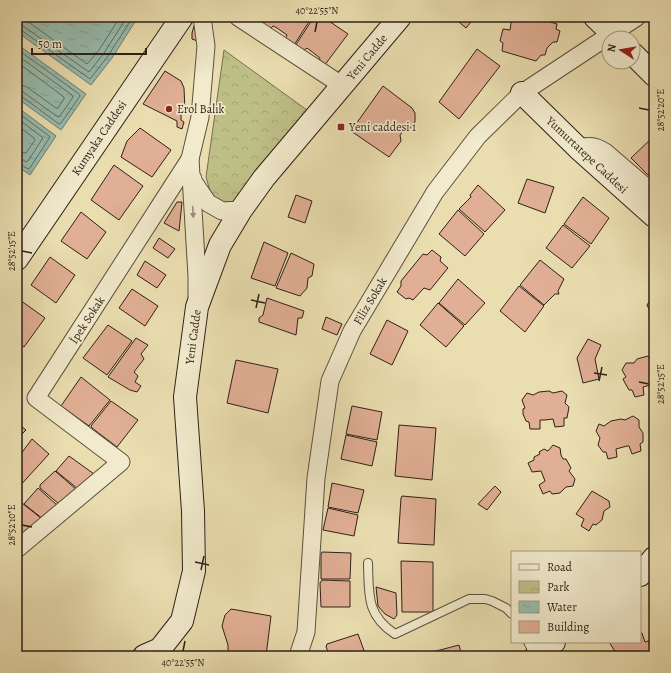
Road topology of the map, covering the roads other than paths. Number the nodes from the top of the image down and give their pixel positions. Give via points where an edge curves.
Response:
1 (182, 17) edge
2 (202, 17) edge
3 (238, 17) edge
4 (400, 17) edge
5 (595, 17) edge
6 (637, 17) edge
7 (609, 30) edge
8 (622, 30) edge
9 (601, 45) edge
10 (641, 62) edge
11 (654, 75) edge
12 (343, 86) junction
13 (522, 93) junction
14 (578, 148) junction
15 (190, 159) junction
16 (654, 194) edge
17 (241, 210) junction
18 (654, 216) edge
19 (17, 259) edge
20 (197, 307) junction
21 (17, 549) edge
22 (654, 558) edge
23 (368, 563) dead end
24 (641, 574) edge
25 (511, 613) edge
26 (529, 643) edge
27 (553, 643) edge
28 (144, 656) edge
29 (298, 656) edge
30 (536, 656) edge

1 - 19 street, Kumyaka Caddesi
2 - 15 street, İpek Sokak via 206,46 200,117
3 - 12 street
4 - 12 street, Yeni Cadde
5 - 7 street
6 - 8 street, Filiz Sokak
9 - 13 street, Filiz Sokak
10 - 11 street
12 - 17 street, Yeni Cadde via 264,178
13 - 14 street, Yumurtatepe Caddesi
13 - 29 street, Filiz Sokak via 478,136 435,192 352,331 330,381 316,478 306,632
14 - 16 street via 599,148
14 - 18 street, Yumurtatepe Caddesi
15 - 17 street via 193,181 208,203 222,211
15 -> 20 street
15 - 21 street, İpek Sokak via 36,398 121,462
17 - 20 street, Yeni Cadde via 220,245
20 - 28 street, Yeni Cadde via 185,397 193,511 194,571 182,621 160,649
22 - 24 street
23 - 25 lane via 369,594 374,611 383,625 395,634 469,598 492,601
26 - 30 lane
27 - 30 street

